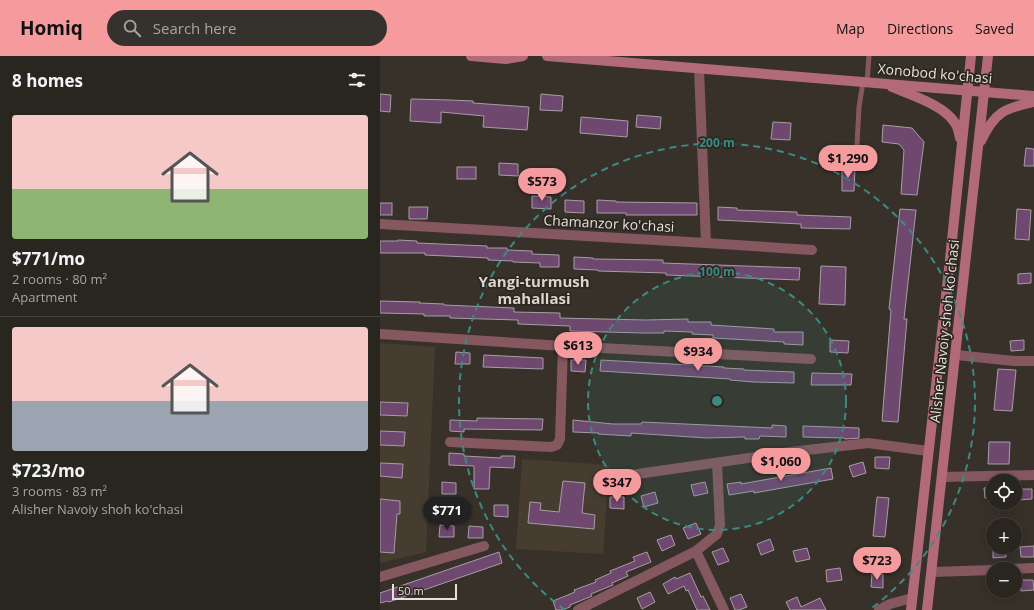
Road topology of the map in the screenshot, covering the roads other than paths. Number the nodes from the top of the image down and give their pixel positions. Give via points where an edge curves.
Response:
1 (471, 56) edge
2 (523, 56) edge
3 (547, 56) edge
4 (869, 56) edge
5 (971, 56) edge
6 (988, 56) edge
7 (699, 69) junction
8 (865, 82) junction
9 (885, 83) junction
10 (967, 90) junction
11 (984, 91) junction
12 (1034, 96) edge
13 (1034, 102) edge
14 (962, 146) junction
15 (978, 149) junction
16 (856, 164) dead end
17 (380, 224) edge
18 (706, 243) junction
19 (812, 250) dead end
20 (380, 334) edge
21 (563, 346) junction
22 (956, 355) junction
23 (811, 359) dead end
24 (1034, 361) edge
25 (450, 442) dead end
26 (928, 451) junction
27 (717, 463) junction
28 (1034, 476) edge
29 (617, 477) dead end
30 (942, 477) junction
31 (918, 545) junction
32 (484, 546) dead end
33 (935, 547) junction
34 (696, 551) junction
35 (1034, 568) edge
36 (1022, 569) edge
37 (986, 570) edge
38 (932, 572) junction
39 (380, 577) edge
40 (912, 598) junction
41 (578, 610) edge
42 (724, 610) edge
43 (879, 610) edge
44 (911, 610) edge
45 (927, 610) edge

1 - 2 main road via 506,59
3 - 7 main road, Xonobod ko'chasi
4 - 8 lane
5 - 10 main road, Alisher Navoiy shoh ko'chasi
6 - 11 main road, Alisher Navoiy shoh ko'chasi
7 - 8 main road, Xonobod ko'chasi
7 - 18 street
8 - 9 main road, Xonobod ko'chasi
8 - 16 lane via 860,107
9 - 10 main road, Xonobod ko'chasi
9 - 14 main road via 948,114 956,124
10 - 11 main road, Xonobod ko'chasi
10 - 14 main road, Alisher Navoiy shoh ko'chasi
11 - 12 main road, Xonobod ko'chasi
11 - 15 main road, Alisher Navoiy shoh ko'chasi
13 - 15 main road via 999,114 988,127
14 - 26 main road, Alisher Navoiy shoh ko'chasi
15 - 22 main road, Alisher Navoiy shoh ko'chasi
17 - 18 street, Chamanzor ko'chasi
18 - 19 street, Chamanzor ko'chasi
20 - 21 street
21 - 23 street
21 - 25 street via 560,439 557,445 552,447
22 - 24 street
22 - 30 main road, Alisher Navoiy shoh ko'chasi
26 - 27 street via 868,443
26 - 31 main road, Alisher Navoiy shoh ko'chasi
27 - 29 street
27 - 34 street via 720,525 717,534
28 - 30 street
30 - 33 main road, Alisher Navoiy shoh ko'chasi
31 - 33 main road
31 - 40 main road, Alisher Navoiy shoh ko'chasi
32 - 39 street
33 - 38 main road, Alisher Navoiy shoh ko'chasi
34 - 41 street
34 - 42 street
35 - 36 street
37 - 38 street
38 - 45 main road, Alisher Navoiy shoh ko'chasi
40 - 43 street
40 - 44 main road, Alisher Navoiy shoh ko'chasi

